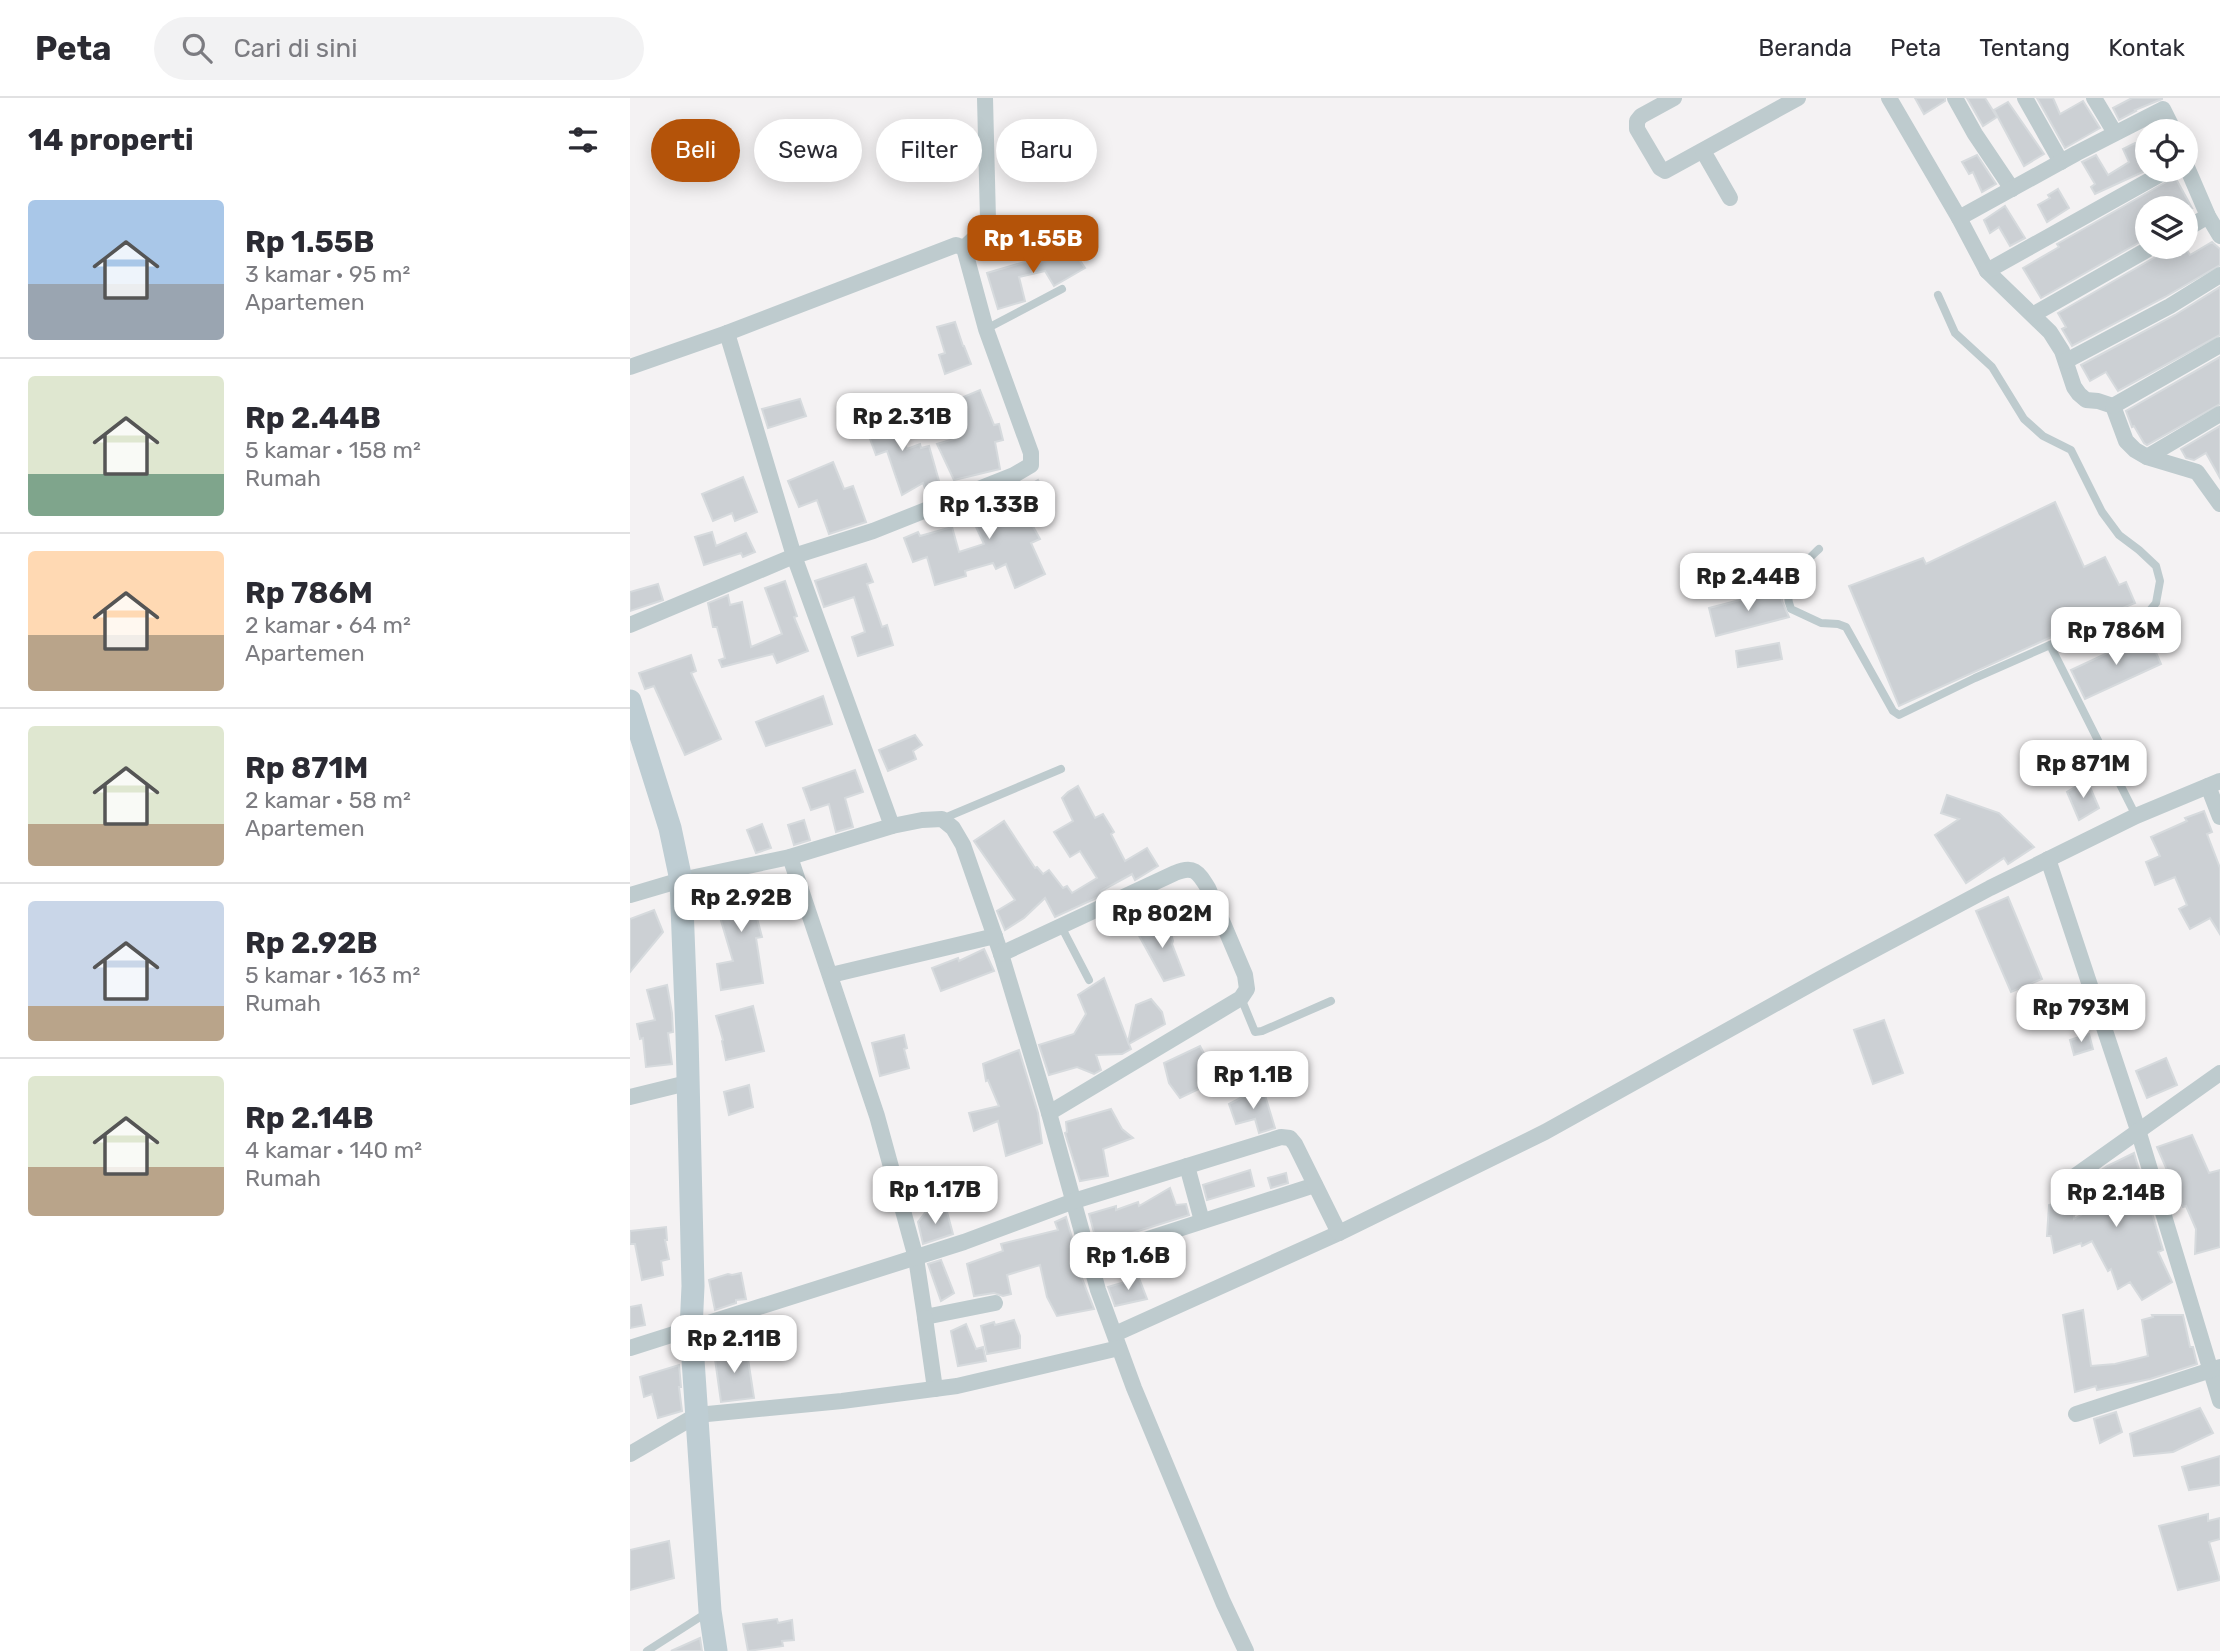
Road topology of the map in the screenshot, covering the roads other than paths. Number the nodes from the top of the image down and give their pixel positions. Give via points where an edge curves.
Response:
1 (985, 98) edge
2 (1674, 98) edge
3 (1798, 98) edge
4 (1889, 98) edge
5 (1955, 98) edge
6 (2025, 98) edge
7 (2094, 98) edge
8 (2161, 104) edge
9 (2115, 134) junction
10 (1703, 151) junction
11 (2061, 162) junction
12 (2146, 182) edge
13 (2193, 182) edge
14 (2012, 189) junction
15 (1730, 198) dead end
16 (2208, 216) junction
17 (1959, 218) junction
18 (2198, 222) edge
19 (2220, 236) edge
20 (964, 248) junction
21 (2135, 257) edge
22 (1987, 271) junction
23 (2220, 275) edge
24 (1062, 289) dead end
25 (1938, 295) dead end
26 (2034, 314) junction
27 (986, 329) junction
28 (726, 333) junction
29 (2220, 345) edge
30 (2066, 361) junction
31 (630, 367) edge
32 (2113, 406) junction
33 (2220, 414) edge
34 (2147, 457) junction
35 (2214, 483) edge
36 (2220, 504) edge
37 (1819, 549) dead end
38 (794, 555) junction
39 (630, 625) edge
40 (2050, 645) junction
41 (630, 701) edge
42 (1061, 769) dead end
43 (2214, 784) edge
44 (2136, 816) junction
45 (2220, 817) edge
46 (942, 819) junction
47 (892, 826) junction
48 (790, 857) junction
49 (2048, 859) junction
50 (681, 880) junction
51 (630, 895) edge
52 (1062, 928) junction
53 (995, 936) junction
54 (1001, 954) junction
55 (831, 975) junction
56 (1089, 980) dead end
57 (1241, 998) junction
58 (1331, 1001) dead end
59 (2220, 1073) edge
60 (687, 1083) junction
61 (630, 1097) edge
62 (1049, 1112) junction
63 (2138, 1130) junction
64 (1187, 1166) junction
65 (1315, 1185) junction
66 (2060, 1186) dead end
67 (1074, 1201) junction
68 (1202, 1221) junction
69 (1339, 1234) junction
70 (916, 1258) junction
71 (1089, 1258) junction
72 (995, 1303) dead end
73 (925, 1318) junction
74 (691, 1330) junction
75 (1117, 1341) junction
76 (630, 1348) edge
77 (2216, 1369) edge
78 (935, 1389) junction
79 (2220, 1401) edge
80 (2076, 1414) dead end
81 (697, 1415) junction
82 (630, 1454) edge
83 (710, 1611) junction
84 (647, 1651) edge
85 (716, 1651) edge
86 (1246, 1651) edge

1 - 20 street via 988,220
2 - 10 street via 1641,116 1637,129 1665,171
3 - 10 street
4 - 17 street
5 - 14 street
6 - 11 street
7 - 9 street
8 - 9 street
9 - 11 street
10 - 15 street
11 - 14 street
12 - 22 street
13 - 16 street
14 - 17 street
16 - 18 street
16 - 19 street
17 - 22 street
20 - 27 street
20 - 28 street via 956,245
21 - 26 street
22 - 26 street
23 - 30 street
24 - 27 lane
25 - 40 lane via 1955,332 1992,367 2024,418 2043,436 2071,450 2112,526 2156,566 2160,581 2156,603 2146,615 2109,622
26 - 30 street
27 - 38 street via 1031,453 1031,465 873,531
28 - 31 street
28 - 38 street
29 - 32 street
30 - 32 street via 2079,394
32 - 34 street via 2126,440
33 - 34 street
34 - 35 street via 2197,472
35 - 36 street
37 - 40 lane via 1789,582 1791,609 1846,628 1896,714
38 - 39 street
38 - 47 street
40 - 44 lane
41 - 50 street via 670,828
42 - 46 lane
43 - 44 street
43 - 45 street
44 - 49 street
46 - 47 street
46 - 53 street via 963,845
47 - 48 street
48 - 50 street
48 - 55 street
49 - 63 street
49 - 69 street via 1545,1132
50 - 51 street
50 - 60 street
52 - 54 street
52 - 56 lane
52 - 57 street via 1192,869 1208,888 1241,962 1247,989
53 - 54 street
53 - 55 street
54 - 62 street
55 - 70 street
57 - 58 lane via 1255,1032
57 - 62 street
59 - 63 street
60 - 61 street
60 - 74 street
62 - 67 street
63 - 66 street
63 - 77 street
64 - 65 street via 1286,1136 1295,1144
64 - 67 street
64 - 68 street
65 - 68 street
65 - 69 street
67 - 70 street
67 - 71 street
68 - 71 street
69 - 75 street
70 - 73 street
70 - 74 street
71 - 75 street
72 - 73 street
73 - 78 street
74 - 76 street
74 - 81 street
75 - 78 street
75 - 86 street
77 - 79 street
77 - 80 street
78 - 81 street
81 - 82 street
81 - 83 street
83 - 84 lane
83 - 85 street

